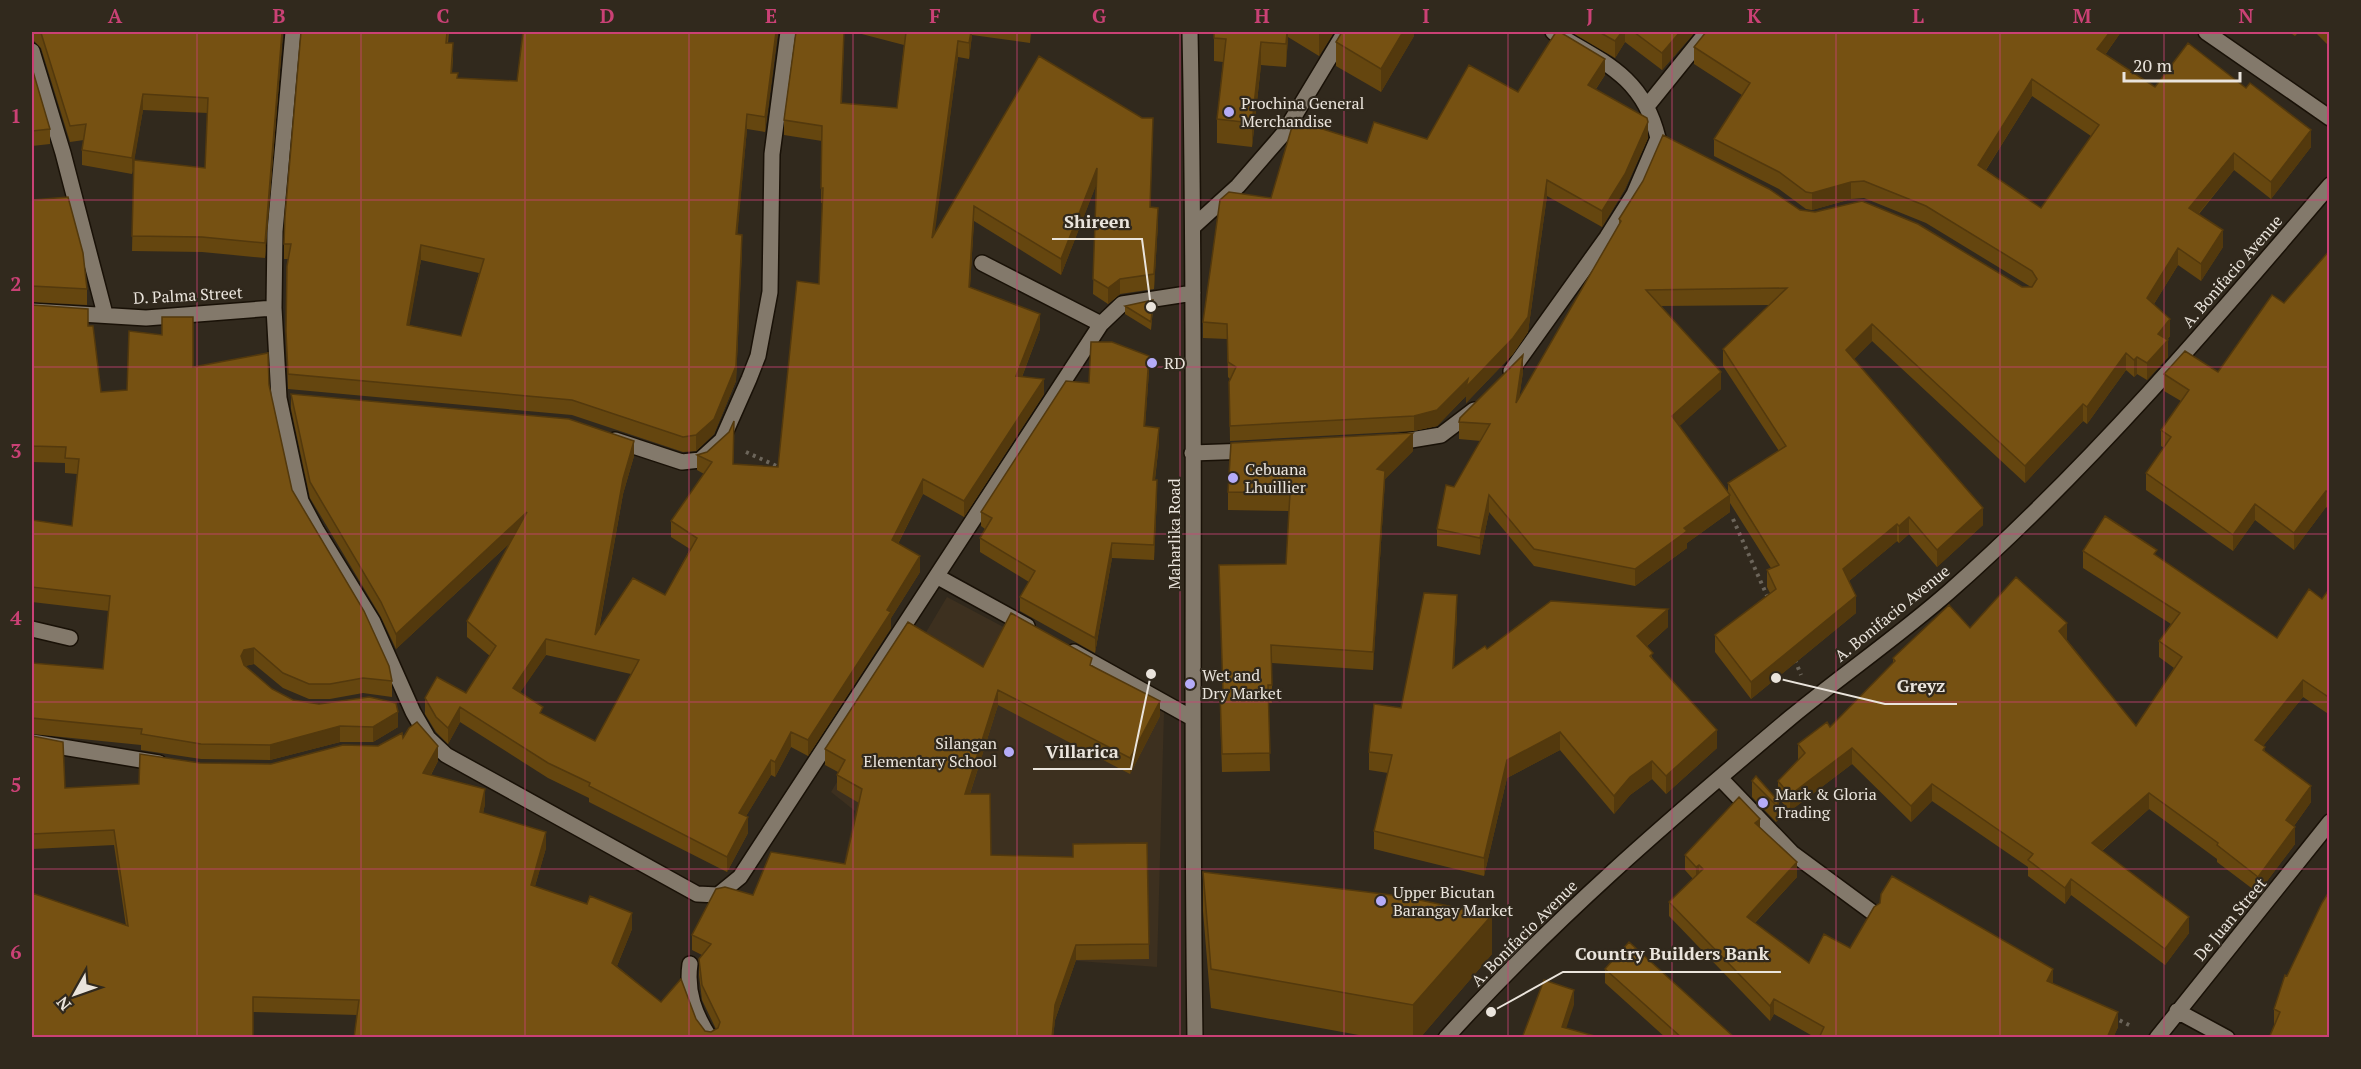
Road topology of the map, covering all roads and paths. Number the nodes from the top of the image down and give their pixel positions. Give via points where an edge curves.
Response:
1 (293, 32) edge
2 (788, 32) edge
3 (1190, 32) edge
4 (1345, 32) edge
5 (1553, 32) edge
6 (1707, 32) edge
7 (2206, 32) edge
8 (32, 51) edge
9 (1648, 105) junction
10 (2330, 118) edge
11 (2330, 185) edge
12 (1194, 226) junction
13 (982, 263) dead end
14 (1193, 293) junction
15 (274, 308) junction
16 (32, 311) edge
17 (105, 314) junction
18 (1101, 324) junction
19 (1500, 382) edge
20 (1486, 398) edge
21 (604, 436) edge
22 (722, 440) junction
23 (1373, 444) edge
24 (1260, 450) edge
25 (1192, 453) junction
26 (788, 471) edge
27 (1733, 519) dead end
28 (938, 577) junction
29 (1770, 604) edge
30 (32, 629) edge
31 (1040, 633) edge
32 (70, 638) dead end
33 (1060, 645) edge
34 (1794, 658) edge
35 (1812, 701) junction
36 (391, 707) edge
37 (1192, 718) junction
38 (415, 722) junction
39 (32, 742) edge
40 (178, 766) edge
41 (1720, 778) junction
42 (2330, 822) edge
43 (1872, 912) edge
44 (690, 964) dead end
45 (2177, 1011) junction
46 (2104, 1012) edge
47 (2135, 1027) dead end
48 (1448, 1037) edge
49 (710, 1038) edge
50 (1195, 1038) edge
51 (2157, 1038) edge
52 (2227, 1038) edge

1 - 15 street via 275,231
2 - 22 street via 772,154 770,292 758,356
3 - 12 street, Maharlika Road
4 - 12 street via 1277,142 1238,186
5 - 9 street via 1631,82
6 - 9 street
7 - 10 street
8 - 17 street
9 - 19 street via 1663,140 1607,237 1521,360
11 - 35 street, A. Bonifacio Avenue via 2189,348 2071,476 1948,593
12 - 14 street, Maharlika Road
13 - 18 street
14 - 18 street via 1122,304
14 - 25 street, Maharlika Road
15 - 17 street, D. Palma Street via 177,317
15 - 38 street via 301,501 373,622
16 - 17 street, D. Palma Street
18 - 28 street
20 - 23 street via 1441,435
21 - 22 street via 692,463
22 - 26 path
24 - 25 street
25 - 37 street, Maharlika Road
27 - 29 path
28 - 31 street
28 - 38 street via 740,877 718,895 697,894 472,771 446,755
30 - 32 street
33 - 37 street
34 - 35 path
35 - 41 street, A. Bonifacio Avenue
36 - 38 street
37 - 50 street, Maharlika Road
39 - 40 street
41 - 43 street via 1792,853
41 - 48 street, A. Bonifacio Avenue via 1549,930
42 - 45 street, De Juan Street
44 - 49 street via 688,980 696,1016
45 - 51 street, De Juan Street
45 - 52 street
46 - 47 path

